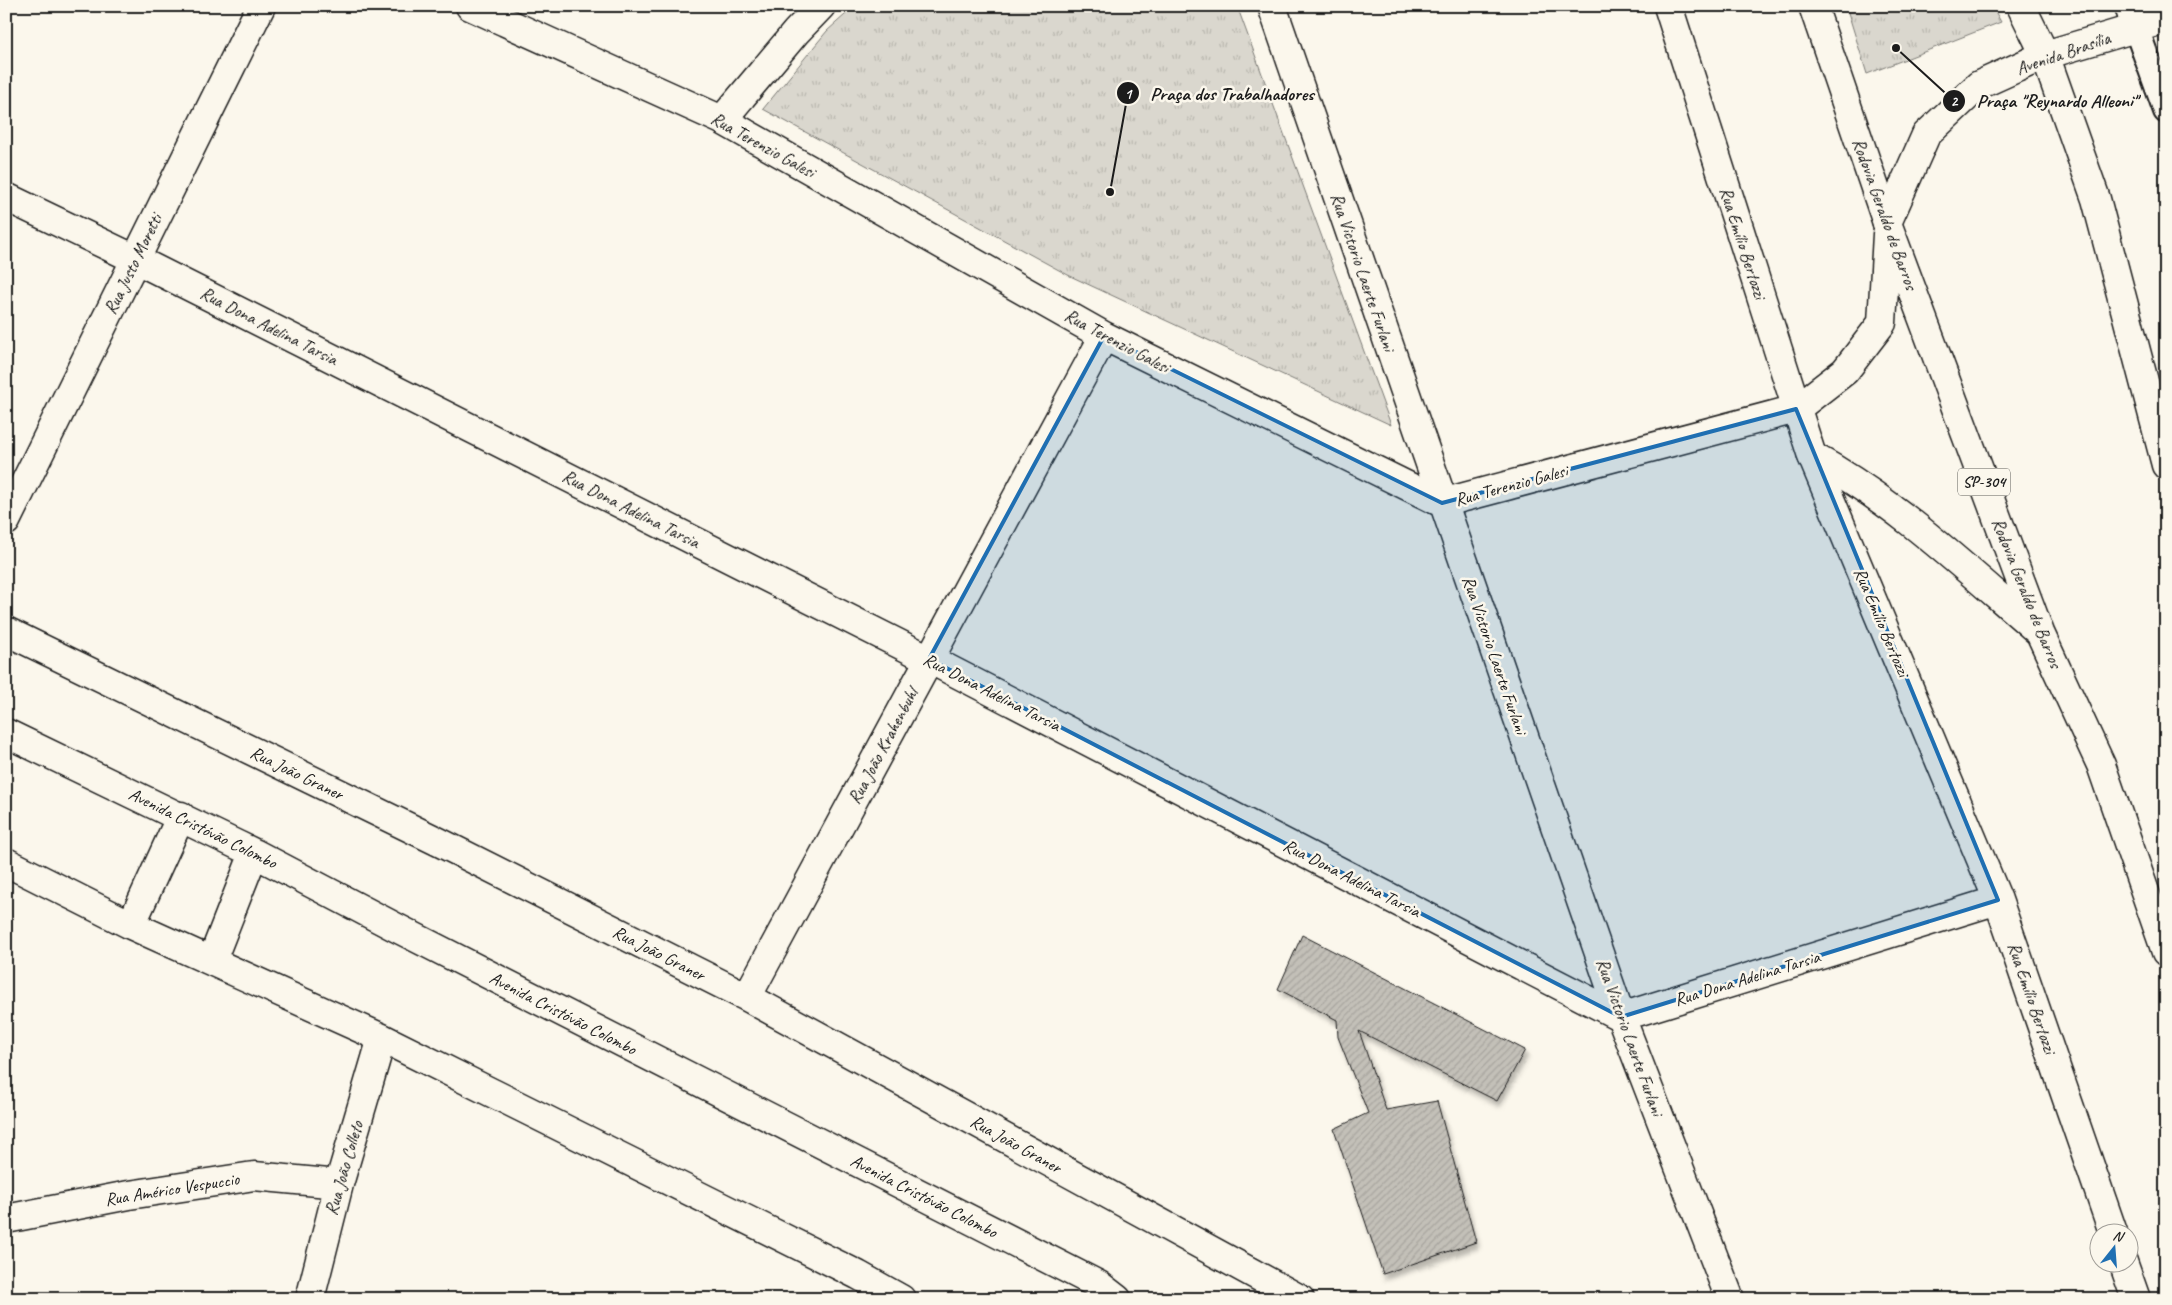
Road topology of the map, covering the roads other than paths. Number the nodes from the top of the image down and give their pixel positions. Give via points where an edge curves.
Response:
1 (261, 6) edge
2 (470, 6) edge
3 (821, 6) edge
4 (1272, 6) edge
5 (1668, 6) edge
6 (1812, 6) edge
7 (2021, 6) edge
8 (2133, 17) edge
9 (2166, 19) edge
10 (2045, 55) junction
11 (2166, 111) edge
12 (722, 120) junction
13 (6, 197) edge
14 (1887, 222) junction
15 (136, 259) junction
16 (1104, 336) junction
17 (1796, 409) junction
18 (1812, 456) junction
19 (2166, 465) edge
20 (1442, 503) junction
21 (6, 521) edge
22 (6, 631) edge
23 (2040, 633) junction
24 (930, 659) junction
25 (6, 733) edge
26 (2101, 765) junction
27 (180, 816) junction
28 (254, 853) junction
29 (6, 862) edge
30 (1998, 900) junction
31 (2166, 921) edge
32 (131, 925) junction
33 (2166, 952) edge
34 (212, 960) junction
35 (747, 997) junction
36 (1621, 1017) junction
37 (382, 1038) junction
38 (339, 1184) junction
39 (6, 1220) edge
40 (2110, 1222) edge
41 (2127, 1272) edge
42 (310, 1299) edge
43 (901, 1299) edge
44 (1117, 1299) edge
45 (1300, 1299) edge
46 (1730, 1299) edge
47 (2136, 1299) edge

1 - 15 main road, Rua Justo Moretti
2 - 12 main road, Rua Terenzio Galesi
3 - 12 main road
4 - 20 main road, Rua Victorio Laerte Furlani
5 - 17 main road, Rua Emílio Bertozzi
6 - 14 main road, Rodovia Geraldo de Barros / SP-304
7 - 10 main road
8 - 9 main road, Avenida Brasília
8 - 10 main road, Avenida Brasília
8 - 11 lane
10 - 14 main road, Avenida Brasília via 1979,85 1926,135
10 - 19 main road via 2096,198
12 - 16 main road, Rua Terenzio Galesi
13 - 15 main road, Rua Dona Adelina Tarsia
14 - 17 main road via 1882,323 1844,371
14 - 23 main road, Rodovia Geraldo de Barros / SP-304
15 - 21 main road, Rua Justo Moretti
15 - 24 main road, Rua Dona Adelina Tarsia
16 - 20 main road, Rua Terenzio Galesi
16 - 24 main road, Rua João Krahenbuhl
17 - 18 main road, Rua Emílio Bertozzi
17 - 20 main road, Rua Terenzio Galesi
18 - 23 main road via 1877,496
18 - 30 main road, Rua Emílio Bertozzi
20 - 36 main road, Rua Victorio Laerte Furlani
22 - 35 main road, Rua João Graner via 439,842
23 - 26 main road, Rodovia Geraldo de Barros / SP-304
24 - 35 main road, Rua João Krahenbuhl
24 - 36 main road, Rua Dona Adelina Tarsia
25 - 27 main road, Avenida Cristóvão Colombo
26 - 31 main road
26 - 33 main road, Rodovia Geraldo de Barros / SP-304
27 - 28 main road, Avenida Cristóvão Colombo
27 - 32 main road
28 - 34 main road
28 - 44 main road, Avenida Cristóvão Colombo via 1099,1285
29 - 32 main road
30 - 36 main road, Rua Dona Adelina Tarsia
30 - 40 main road, Rua Emílio Bertozzi
32 - 34 main road
34 - 37 main road
35 - 45 main road, Rua João Graner
36 - 46 main road, Rua Victorio Laerte Furlani
37 - 38 main road, Rua João Colleto
37 - 43 main road
38 - 39 main road, Rua Américo Vespuccio via 254,1176 129,1195
38 - 42 main road, Rua João Colleto
41 - 47 main road

